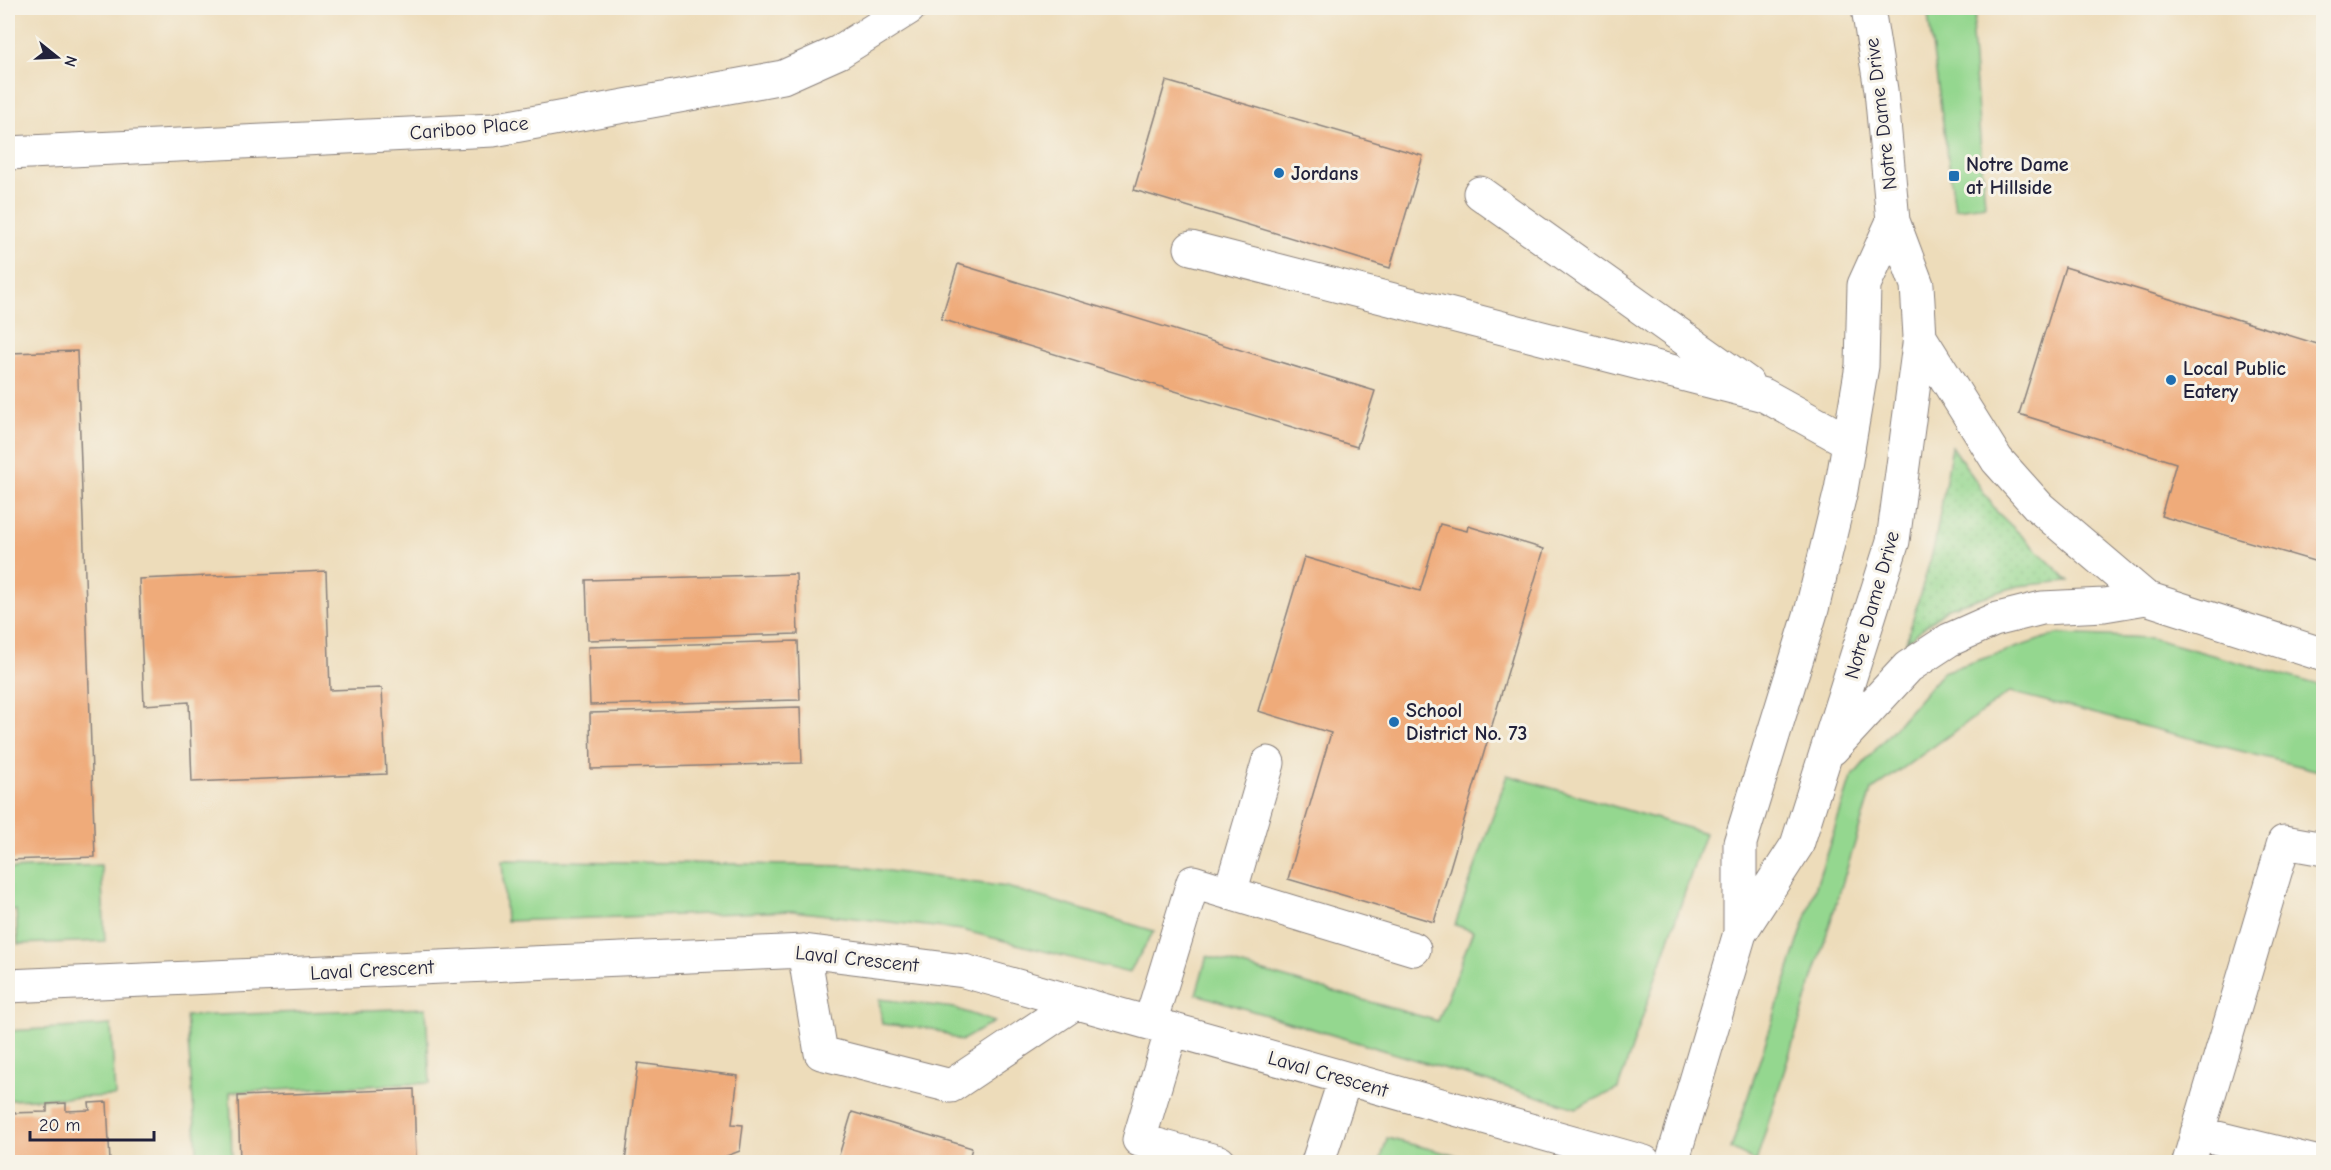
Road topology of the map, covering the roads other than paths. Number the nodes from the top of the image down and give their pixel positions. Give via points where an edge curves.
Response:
1 (909, 8) edge
2 (1868, 8) edge
3 (8, 153) edge
4 (1480, 192) dead end
5 (1893, 221) junction
6 (1191, 248) dead end
7 (1920, 337) junction
8 (1764, 395) junction
9 (1849, 442) junction
10 (2146, 598) junction
11 (2324, 655) edge
12 (1827, 755) junction
13 (1268, 763) dead end
14 (2324, 849) edge
15 (1230, 893) junction
16 (1740, 933) junction
17 (1414, 949) dead end
18 (804, 951) junction
19 (8, 986) edge
20 (1074, 1003) junction
21 (1161, 1026) junction
22 (1345, 1079) junction
23 (2193, 1148) edge
24 (1219, 1162) edge
25 (1318, 1162) edge
26 (1644, 1162) edge
27 (1672, 1162) edge
28 (2315, 1162) edge

1 - 3 street, Cariboo Place via 839,52 783,77 492,130
2 - 5 street, Notre Dame Drive via 1881,90
4 - 8 street
5 - 7 street, Notre Dame Drive via 1917,285
5 - 9 street, Notre Dame Drive via 1864,285 1862,366
6 - 8 street
7 - 10 street via 1997,460 2039,507
7 - 12 street, Notre Dame Drive via 1893,541
8 - 9 street
9 - 16 street, Notre Dame Drive via 1812,609 1740,843
10 - 11 street
10 - 12 street via 2042,608 1994,620 1948,640 1908,667
12 - 16 street, Notre Dame Drive via 1797,845
13 - 15 street
14 - 23 street via 2284,842
15 - 17 street
15 - 21 street via 1193,882
16 - 27 street, Notre Dame Drive
18 - 19 street, Laval Crescent
18 - 20 street, Laval Crescent via 963,971
18 - 20 street via 820,1053 951,1086
20 - 21 street, Laval Crescent
21 - 22 street, Laval Crescent
21 - 24 street via 1139,1140
22 - 25 street
22 - 26 street, Laval Crescent
23 - 28 street

